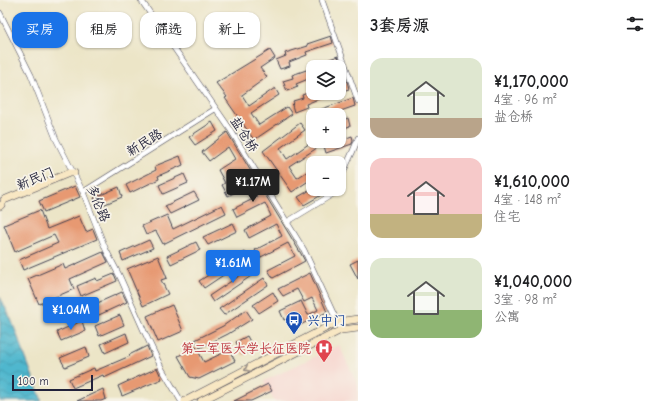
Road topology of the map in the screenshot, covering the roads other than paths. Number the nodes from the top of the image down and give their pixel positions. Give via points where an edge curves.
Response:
1 (141, 0) edge
2 (322, 0) edge
3 (0, 12) edge
4 (358, 101) edge
5 (215, 110) junction
6 (358, 138) edge
7 (346, 168) edge
8 (74, 174) junction
9 (83, 192) junction
10 (330, 196) edge
11 (2, 204) edge
12 (287, 222) junction
13 (358, 320) edge
14 (337, 322) junction
15 (358, 328) edge
16 (341, 330) junction
17 (180, 401) edge
18 (185, 401) edge
19 (201, 401) edge

1 - 5 street, 盐仓桥
2 - 4 street
3 - 8 street, 多伦路 via 32,75 56,139
5 - 9 street, 新民路
5 - 12 street, 盐仓桥 via 230,129
6 - 7 street
8 - 9 street, 多伦路
8 - 11 main road via 69,173
9 - 17 street, 多伦路 via 106,250 162,369
10 - 12 street
12 - 14 street, 盐仓桥 via 304,250
13 - 14 main road
14 - 16 street, 盐仓桥
14 -> 18 main road
15 - 16 main road
16 - 19 main road

